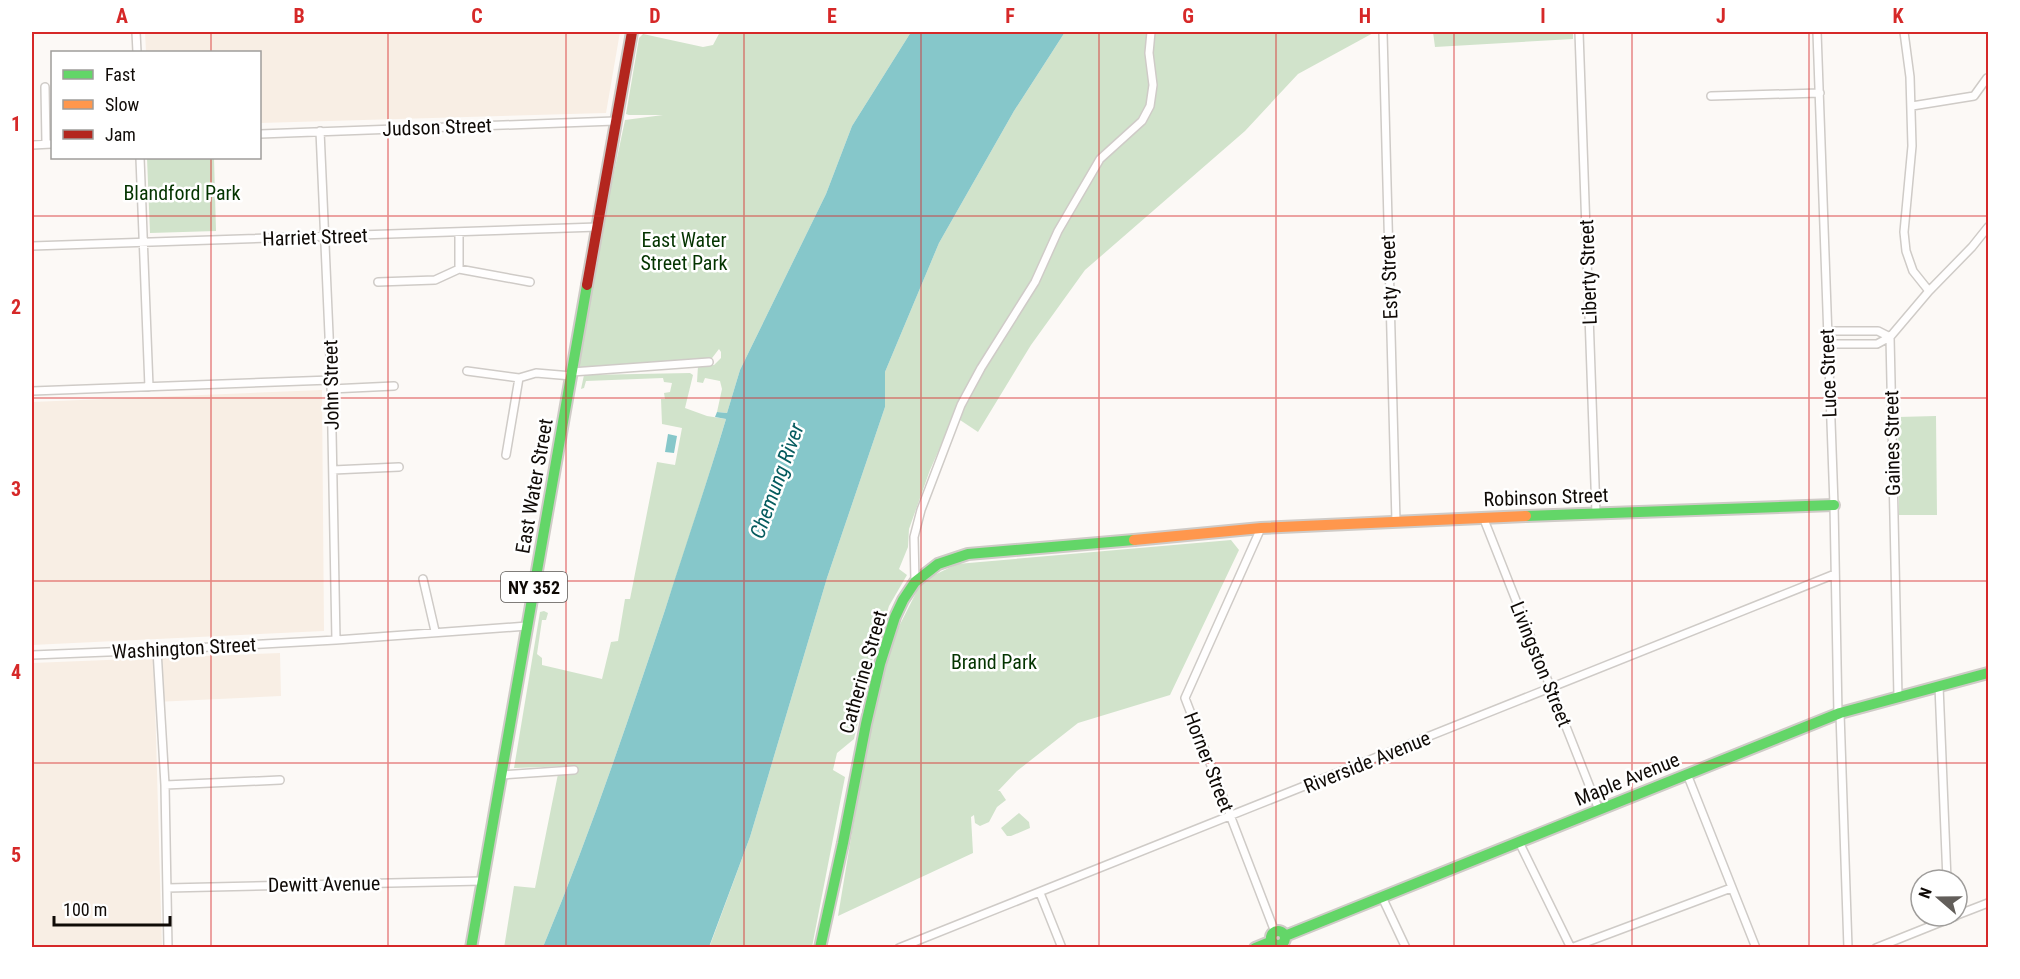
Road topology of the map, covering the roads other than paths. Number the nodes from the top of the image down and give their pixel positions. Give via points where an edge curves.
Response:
1 (136, 32) edge
2 (632, 32) edge
3 (1151, 32) edge
4 (1580, 32) edge
5 (1817, 32) edge
6 (1904, 32) edge
7 (1383, 33) edge
8 (137, 51) edge
9 (1987, 78) dead end
10 (45, 87) dead end
11 (1820, 93) junction
12 (1711, 96) dead end
13 (1912, 106) junction
14 (615, 121) junction
15 (320, 131) junction
16 (261, 134) edge
17 (49, 144) edge
18 (32, 145) edge
19 (140, 159) edge
20 (598, 227) junction
21 (1989, 227) edge
22 (459, 232) junction
23 (326, 236) junction
24 (143, 241) junction
25 (32, 246) edge
26 (459, 269) junction
27 (378, 282) dead end
28 (530, 282) dead end
29 (1929, 291) junction
30 (1826, 332) junction
31 (1890, 337) junction
32 (1827, 344) junction
33 (709, 362) dead end
34 (467, 371) dead end
35 (572, 374) junction
36 (519, 378) junction
37 (331, 380) junction
38 (394, 386) dead end
39 (149, 387) junction
40 (331, 389) junction
41 (32, 392) edge
42 (506, 455) dead end
43 (399, 467) dead end
44 (333, 470) junction
45 (1834, 505) junction
46 (1596, 513) junction
47 (1483, 517) junction
48 (1396, 522) junction
49 (1261, 528) junction
50 (1835, 574) junction
51 (423, 579) dead end
52 (915, 582) junction
53 (527, 626) junction
54 (435, 631) junction
55 (336, 640) junction
56 (158, 650) junction
57 (32, 655) edge
58 (1989, 673) edge
59 (1940, 686) junction
60 (1551, 688) junction
61 (1898, 697) junction
62 (1839, 714) junction
63 (574, 770) dead end
64 (1687, 774) junction
65 (501, 775) junction
66 (280, 780) dead end
67 (165, 785) junction
68 (1599, 810) junction
69 (1230, 817) junction
70 (1519, 842) junction
71 (1947, 868) edge
72 (482, 881) junction
73 (166, 888) junction
74 (1731, 888) junction
75 (1040, 893) junction
76 (1382, 897) junction
77 (1989, 903) edge
78 (1969, 911) edge
79 (1926, 928) edge
80 (1279, 940) edge
81 (168, 948) edge
82 (471, 948) edge
83 (820, 948) edge
84 (898, 948) edge
85 (1062, 948) edge
86 (1255, 948) edge
87 (1406, 948) edge
88 (1571, 948) edge
89 (1756, 948) edge
90 (1848, 948) edge
91 (1876, 948) edge

1 - 8 street
2 - 14 main road, East Water Street / NY 352
3 - 52 street via 1150,106 1142,121 1100,159 1058,231 1035,282 961,405 921,510 914,537
4 - 46 street, Liberty Street
5 - 11 street, Luce Street
6 - 13 street
7 - 48 street, Esty Street
9 - 13 street via 1974,96
10 - 17 street
11 - 12 street
11 - 30 street, Luce Street
13 - 29 street via 1904,232 1912,271
14 - 15 street, Judson Street
14 - 20 main road, East Water Street / NY 352
15 - 16 street, Judson Street
15 - 23 street, John Street
17 - 18 street
19 - 24 street
20 - 22 street, Harriet Street
20 - 35 main road, East Water Street / NY 352
21 - 29 street
22 - 23 street, Harriet Street
22 - 26 street
23 - 24 street, Harriet Street
23 - 37 street, John Street
24 - 25 street, Harriet Street
24 - 39 street
26 - 27 street via 435,280
26 - 28 street
29 - 31 street
30 - 31 street via 1878,331
30 - 32 street, Luce Street
31 - 32 street via 1877,344
31 - 61 street, Gaines Street
32 - 45 street, Luce Street
33 - 35 street
34 - 36 street
35 - 36 street via 536,373
35 - 53 main road, East Water Street / NY 352
36 - 42 street
37 - 39 street
37 - 40 street, John Street
38 - 40 street
39 - 41 street
40 - 44 street, John Street
43 - 44 street
44 - 55 street, John Street
45 - 46 main road, Robinson Street
45 - 50 street, Luce Street
46 - 47 main road, Robinson Street
47 - 48 main road, Robinson Street
47 - 60 street, Livingston Street
48 - 49 main road, Robinson Street
49 - 52 main road, Catherine Street via 968,554 931,566
49 - 69 street, Horner Street via 1185,698
50 - 60 street, Riverside Avenue
50 - 62 street, Luce Street
51 - 54 street
52 - 83 main road, Catherine Street via 903,599 864,726
53 - 54 street, Washington Street
53 - 65 main road, East Water Street / NY 352
54 - 55 street, Washington Street
55 - 56 street, Washington Street
56 - 57 street, Washington Street
56 - 67 street
58 - 59 main road, Maple Avenue
59 - 61 main road, Maple Avenue
59 - 71 street
60 - 68 street, Livingston Street
60 - 69 street, Riverside Avenue
61 - 62 main road, Maple Avenue
62 - 64 main road, Maple Avenue
62 - 90 street, Luce Street
63 - 65 street
64 - 68 main road, Maple Avenue
64 - 74 street
65 - 72 main road, East Water Street / NY 352
66 - 67 street
67 - 73 street
68 - 70 main road, Maple Avenue
69 - 75 street, Riverside Avenue
69 - 80 street, Horner Street
70 - 76 main road, Maple Avenue
70 - 88 street
72 - 73 street, Dewitt Avenue
72 - 82 main road, East Water Street / NY 352
73 - 81 street
74 - 88 street
74 - 89 street
75 - 84 street, Riverside Avenue
75 - 85 street
76 - 80 main road, Maple Avenue
76 - 87 street
77 - 78 street
79 - 91 street
80 - 86 main road, Maple Avenue

